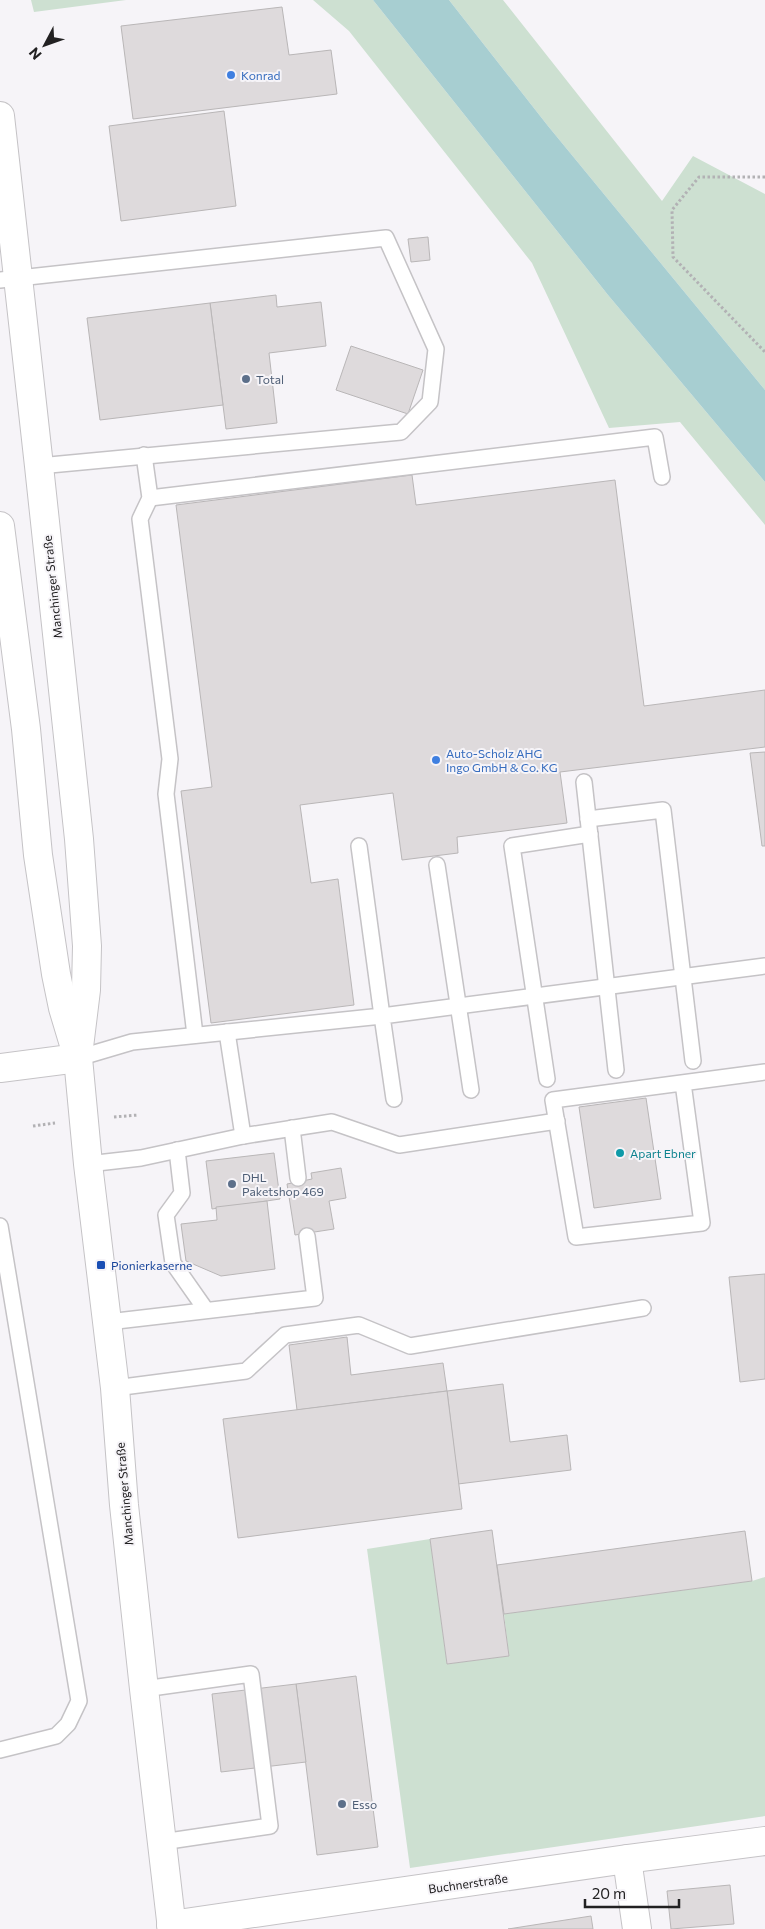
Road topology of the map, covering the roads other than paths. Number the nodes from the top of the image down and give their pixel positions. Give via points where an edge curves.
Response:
1 (0, 116) edge
2 (9, 280) edge
3 (144, 455) junction
4 (40, 466) junction
5 (662, 476) dead end
6 (150, 498) junction
7 (0, 526) edge
8 (584, 782) dead end
9 (588, 818) junction
10 (590, 834) junction
11 (359, 846) dead end
12 (437, 865) dead end
13 (765, 966) edge
14 (682, 977) junction
15 (607, 987) junction
16 (535, 996) junction
17 (458, 1006) junction
18 (382, 1016) junction
19 (227, 1032) junction
20 (195, 1035) junction
21 (78, 1058) junction
22 (693, 1061) dead end
23 (0, 1068) edge
24 (616, 1070) dead end
25 (765, 1072) edge
26 (547, 1079) dead end
27 (683, 1083) junction
28 (471, 1090) dead end
29 (394, 1099) dead end
30 (557, 1121) junction
31 (292, 1128) junction
32 (243, 1136) junction
33 (177, 1150) junction
34 (88, 1164) junction
35 (298, 1178) dead end
36 (0, 1226) edge
37 (307, 1236) dead end
38 (643, 1308) dead end
39 (206, 1310) junction
40 (108, 1322) junction
41 (115, 1388) junction
42 (144, 1689) junction
43 (0, 1750) edge
44 (765, 1841) edge
45 (162, 1842) junction
46 (627, 1859) junction
47 (172, 1927) edge
48 (638, 1929) edge

1 - 2 main road, Manchinger Straße
2 - 3 lane via 386,238 436,349 430,402 401,432
2 - 4 main road, Manchinger Straße
3 - 4 lane
3 - 6 lane
4 - 21 main road, Manchinger Straße via 87,946 86,990
5 - 6 lane via 656,437
6 - 20 lane via 140,519 170,759 166,794
7 - 21 main road, Manchinger Straße via 38,856 56,974
8 - 9 lane
9 - 10 lane
9 - 14 lane via 663,810
10 - 15 lane
10 - 16 lane via 512,846
11 - 18 lane
12 - 17 lane
13 - 14 lane
14 - 15 lane
14 - 22 lane
15 - 16 lane
15 - 24 lane
16 - 17 lane
16 - 26 lane
17 - 18 lane
17 - 28 lane
18 - 19 lane
18 - 29 lane
19 - 20 lane
19 - 32 lane
20 - 21 lane via 132,1042
21 - 23 main road
21 - 34 main road, Manchinger Straße
25 - 27 lane
27 - 30 lane via 553,1100
27 - 30 lane via 702,1223 576,1237
30 - 31 lane via 399,1145 332,1122
31 - 32 lane
31 - 35 lane
32 - 33 lane
33 - 34 lane
33 - 39 lane via 182,1193 166,1215 173,1263
34 - 40 main road, Manchinger Straße
36 - 43 lane via 80,1700 68,1724 56,1736
37 - 39 lane via 315,1298
38 - 41 lane via 410,1346 359,1325 286,1335 246,1371
39 - 40 lane
40 - 41 main road, Manchinger Straße
41 - 42 main road, Manchinger Straße
42 - 45 main road, Manchinger Straße
42 - 45 lane via 251,1674 270,1826
44 - 46 main road, Buchnerstraße
45 - 47 main road, Manchinger Straße
46 - 47 main road, Buchnerstraße
46 - 48 main road

